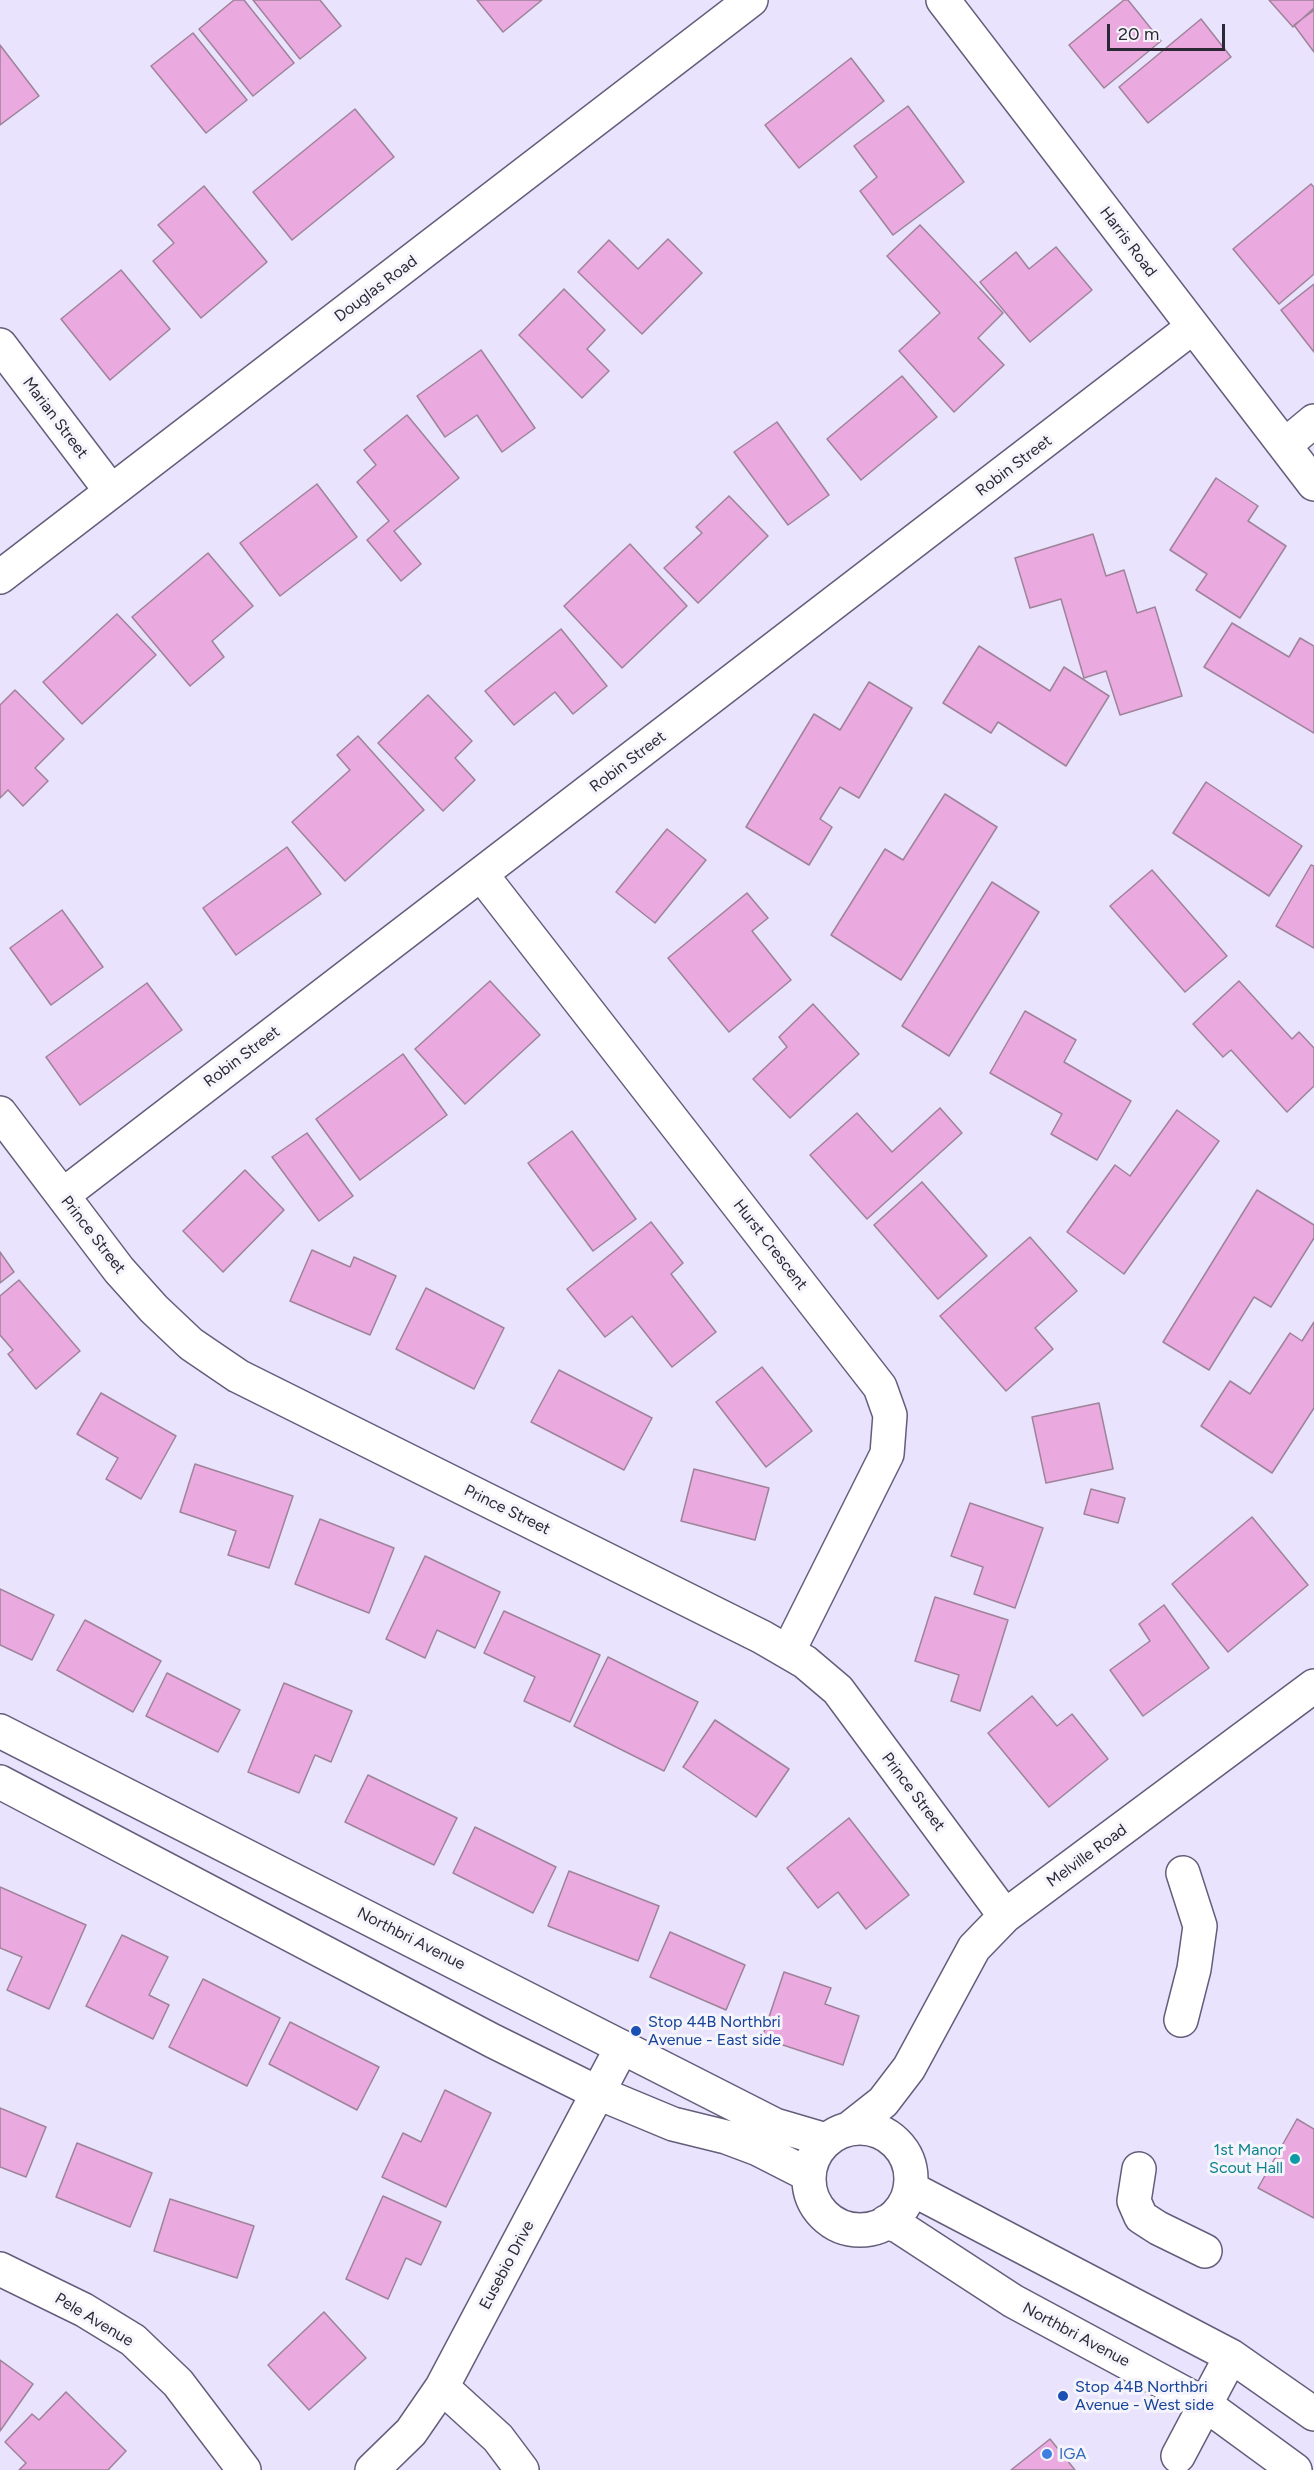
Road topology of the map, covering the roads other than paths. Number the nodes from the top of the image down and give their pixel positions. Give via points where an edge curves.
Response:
1 (752, 0) edge
2 (943, 0) edge
3 (1193, 327) junction
4 (0, 345) edge
5 (1314, 421) edge
6 (1285, 445) junction
7 (1312, 476) edge
8 (111, 491) junction
9 (0, 577) edge
10 (481, 874) junction
11 (0, 1113) edge
12 (63, 1195) junction
13 (788, 1653) junction
14 (1314, 1686) edge
15 (0, 1731) edge
16 (0, 1782) edge
17 (1184, 1872) dead end
18 (1005, 1916) junction
19 (1181, 2020) dead end
20 (622, 2047) junction
21 (909, 2068) junction
22 (596, 2092) junction
23 (838, 2134) junction
24 (896, 2143) junction
25 (1140, 2169) dead end
26 (809, 2175) junction
27 (910, 2188) junction
28 (886, 2222) junction
29 (1205, 2251) dead end
30 (0, 2269) edge
31 (1231, 2356) junction
32 (442, 2387) junction
33 (1206, 2405) junction
34 (1314, 2414) edge
35 (1178, 2456) dead end
36 (244, 2470) edge
37 (372, 2470) edge
38 (522, 2470) edge
39 (1295, 2470) edge

1 - 8 street, Douglas Road
2 - 3 street, Harris Road
3 - 6 street, Harris Road
3 - 10 street, Robin Street
4 - 8 street, Marian Street
5 - 6 street
6 - 7 street, Harris Road
8 - 9 street, Douglas Road
10 - 12 street, Robin Street
10 - 13 street, Hurst Crescent via 880,1387 890,1415 887,1454
11 - 12 street, Prince Street
12 - 13 street, Prince Street via 154,1310 191,1344 238,1376
13 - 18 street, Prince Street via 838,1690
14 - 18 street, Melville Road
15 - 20 street, Northbri Avenue
16 - 22 street
17 - 19 street via 1200,1926
18 - 21 street, Melville Road via 974,1948
20 - 22 street, Eusebio Drive
20 - 23 street, Northbri Avenue via 775,2125
21 - 23 street, Melville Road via 883,2102
21 - 24 street, Melville Road
22 - 26 street via 673,2124 758,2149
22 - 32 street, Eusebio Drive
23 - 24 street via 875,2130
23 - 26 street via 811,2162
24 - 27 street via 910,2172
25 - 29 street via 1134,2201 1141,2217
26 - 28 street via 816,2205 833,2222 855,2230 872,2229
27 - 28 street via 898,2214
27 - 31 street
28 - 33 street, Northbri Avenue via 1013,2301
30 - 36 street, Pele Avenue via 84,2310 133,2340 178,2383
31 - 33 street
31 - 34 street
32 - 37 street, Eusebio Drive via 411,2432
32 - 38 street via 498,2438
33 - 35 street
33 - 39 street, Northbri Avenue

